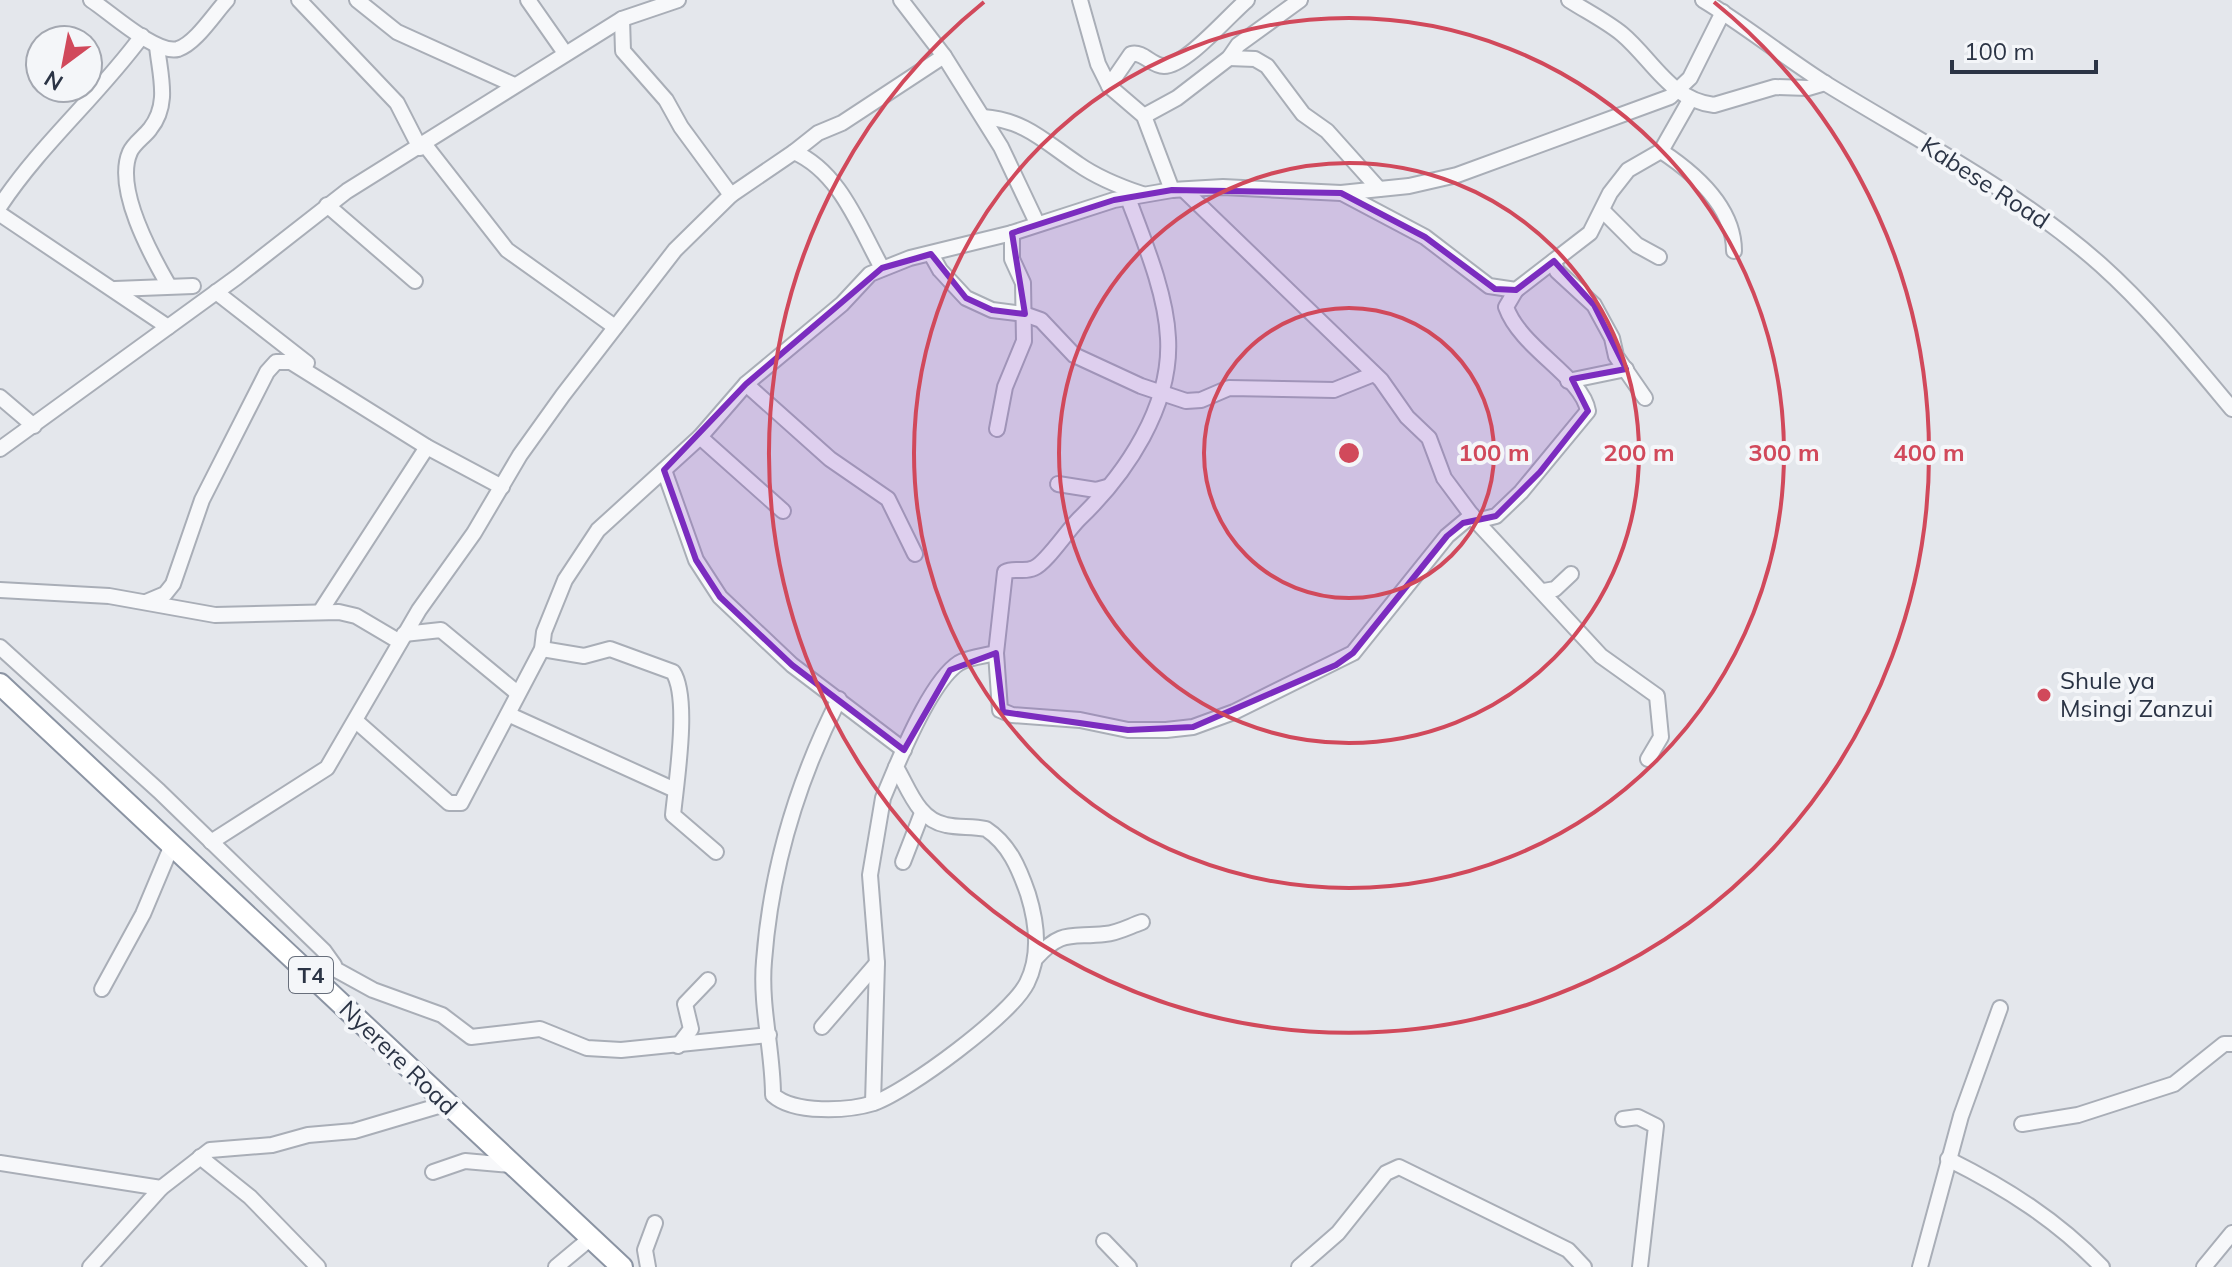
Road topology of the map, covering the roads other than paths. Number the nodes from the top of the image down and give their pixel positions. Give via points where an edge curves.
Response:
1 (91, 0) edge
2 (227, 0) edge
3 (299, 0) edge
4 (357, 0) edge
5 (528, 0) edge
6 (678, 0) edge
7 (901, 0) edge
8 (1080, 0) edge
9 (1247, 0) edge
10 (1300, 0) edge
11 (1569, 0) edge
12 (1703, 0) edge
13 (659, 2) edge
14 (1723, 12) junction
15 (622, 19) junction
16 (142, 36) junction
17 (157, 46) junction
18 (565, 53) junction
19 (944, 56) junction
20 (1229, 58) junction
21 (1825, 83) junction
22 (514, 85) junction
23 (1109, 86) junction
24 (1685, 95) junction
25 (1144, 116) junction
26 (983, 117) junction
27 (422, 146) junction
28 (1661, 151) junction
29 (794, 152) junction
30 (1379, 189) junction
31 (1178, 190) junction
32 (1341, 193) junction
33 (731, 195) junction
34 (1146, 195) junction
35 (1128, 198) junction
36 (327, 205) junction
37 (0, 206) edge
38 (1603, 211) junction
39 (0, 214) edge
40 (1037, 223) junction
41 (1012, 233) junction
42 (1734, 251) dead end
43 (931, 254) junction
44 (1659, 257) dead end
45 (1554, 261) junction
46 (882, 268) junction
47 (415, 281) dead end
48 (169, 286) junction
49 (193, 286) dead end
50 (115, 289) junction
51 (1516, 290) junction
52 (216, 292) junction
53 (1024, 314) junction
54 (168, 327) junction
55 (615, 327) junction
56 (1626, 369) junction
57 (1374, 374) junction
58 (317, 378) junction
59 (1568, 381) junction
60 (746, 384) junction
61 (1161, 393) junction
62 (0, 397) edge
63 (1645, 398) dead end
64 (2232, 409) edge
65 (34, 426) junction
66 (997, 429) dead end
67 (700, 437) junction
68 (427, 447) junction
69 (0, 449) edge
70 (664, 470) junction
71 (1058, 484) dead end
72 (502, 487) junction
73 (1107, 487) junction
74 (783, 511) dead end
75 (1474, 518) junction
76 (915, 554) dead end
77 (1571, 574) dead end
78 (0, 590) edge
79 (1544, 591) junction
80 (146, 602) junction
81 (320, 612) junction
82 (402, 638) junction
83 (0, 647) edge
84 (542, 649) junction
85 (996, 653) junction
86 (0, 684) edge
87 (516, 692) junction
88 (839, 699) junction
89 (510, 715) junction
90 (356, 721) junction
91 (904, 750) junction
92 (1648, 759) dead end
93 (896, 767) junction
94 (675, 790) junction
95 (922, 813) junction
96 (211, 842) junction
97 (172, 845) junction
98 (716, 852) dead end
99 (903, 862) dead end
100 (1142, 922) dead end
101 (1036, 958) junction
102 (877, 963) junction
103 (327, 976) junction
104 (708, 980) dead end
105 (102, 989) dead end
106 (2000, 1008) dead end
107 (822, 1027) dead end
108 (769, 1035) junction
109 (2232, 1044) edge
110 (678, 1046) junction
111 (873, 1103) junction
112 (445, 1104) junction
113 (1623, 1119) dead end
114 (2022, 1124) dead end
115 (200, 1157) junction
116 (1948, 1159) junction
117 (0, 1163) edge
118 (511, 1165) junction
119 (433, 1172) dead end
120 (161, 1188) junction
121 (655, 1223) dead end
122 (2232, 1233) edge
123 (592, 1237) junction
124 (1104, 1241) dead end
125 (315, 1266) edge
126 (90, 1267) edge
127 (556, 1267) edge
128 (622, 1267) edge
129 (648, 1267) edge
130 (1129, 1267) edge
131 (1299, 1267) edge
132 (1584, 1267) edge
133 (1640, 1267) edge
134 (1920, 1267) edge
135 (2102, 1267) edge
136 (2204, 1267) edge

1 - 16 street
2 - 17 street via 179,49
3 - 27 street via 397,103
4 - 22 street via 397,32
5 - 18 street
6 - 13 street
7 - 19 street
8 - 23 street
9 - 23 street via 1173,63 1161,65 1131,54
10 - 20 street via 1238,45
11 - 24 street via 1621,33 1645,62
12 - 14 street, Kabese Road
13 - 15 street
14 - 21 street, Kabese Road
14 - 24 street
15 - 18 street
15 - 33 street via 623,51 666,100
16 - 17 street
16 - 37 street via 69,117
17 - 48 street via 162,109 130,151 128,174 133,214
18 - 22 street
19 - 26 street
19 - 29 street
20 - 25 street
20 - 30 street via 1264,63 1303,114 1327,131
21 - 24 street via 1775,87 1714,105
21 - 64 street, Kabese Road via 1995,186 2101,265
22 - 27 street
23 - 25 street
24 - 28 street
24 - 30 street via 1457,175
25 - 31 street
26 - 34 street via 1027,127 1102,179
26 - 40 street
27 - 36 street
27 - 55 street via 507,250
28 - 38 street via 1628,170
28 - 42 street via 1693,173 1723,210 1733,226
29 - 33 street
29 - 46 street via 832,180
30 - 32 street
31 - 32 street
31 - 34 street
31 - 57 street
32 - 51 street via 1425,237 1489,286
33 - 55 street via 675,250
34 - 35 street
35 - 40 street
35 - 61 street via 1157,277 1168,335
36 - 47 street
36 - 52 street
38 - 44 street via 1637,245
38 - 45 street via 1590,233
39 - 50 street
40 - 41 street
41 - 43 street
41 - 53 street via 1012,259 1022,273
43 - 46 street
43 - 53 street via 966,298 992,310
45 - 51 street
45 - 56 street via 1557,271 1594,305
46 - 60 street
48 - 49 street
48 - 50 street
50 - 54 street
51 - 59 street via 1506,307 1510,316 1529,345
52 - 54 street
52 - 58 street via 308,363
53 - 61 street via 1041,320 1074,355
53 - 66 street via 1024,341 1002,398
54 - 65 street
55 - 72 street
56 - 59 street
56 - 63 street
57 - 61 street via 1334,390 1229,388 1191,402
57 - 75 street via 1429,438 1444,478
58 - 68 street
58 - 80 street via 291,362 276,362 267,372 202,500 173,584
59 - 75 street via 1588,407 1586,416 1496,516
60 - 67 street
60 - 76 street via 830,459 888,499
61 - 73 street via 1139,444
62 - 65 street
65 - 69 street
67 - 70 street
67 - 74 street
68 - 72 street
68 - 81 street
70 - 84 street via 598,530 577,560 554,605
70 - 88 street via 707,581 754,631
71 - 73 street
72 - 82 street
73 - 85 street via 1041,564 1005,572
75 - 79 street
75 - 85 street via 1447,536 1353,653 1260,701 1193,727 1128,730 1003,712
77 - 79 street via 1555,589
78 - 80 street
79 - 92 street via 1601,656 1657,696 1661,737
80 - 81 street via 215,615
81 - 82 street via 356,616
82 - 87 street via 441,630
82 - 90 street
83 - 96 street
84 - 87 street
84 - 94 street via 584,656 610,649 673,672 680,706
85 - 91 street via 965,660 950,670
86 - 97 highway, Nyerere Road / T4
87 - 89 street
88 - 91 street
88 - 108 street via 793,802 777,869 764,962
89 - 90 street via 457,805
89 - 94 street
90 - 96 street via 327,768
91 - 93 street
93 - 95 street
93 - 102 street via 883,798 870,875
94 - 98 street via 676,821
95 - 99 street
95 - 101 street via 940,824 986,829 1011,853 1032,908
96 - 103 street via 334,962
97 - 103 highway, Nyerere Road / T4
97 - 105 street via 143,914
100 - 101 street via 1109,934 1065,935
101 - 111 street via 1018,998 913,1081
102 - 107 street
102 - 111 street
103 - 110 street via 442,1015 471,1037 540,1029 587,1048
103 - 112 highway, Nyerere Road / T4
104 - 110 street via 685,1004 691,1029
106 - 116 street
108 - 110 street
108 - 111 street via 777,1099 813,1107
109 - 114 street via 2224,1044 2174,1084 2078,1115
112 - 115 street via 354,1131 210,1150
112 - 118 highway, Nyerere Road / T4
113 - 133 street via 1638,1117 1656,1126
115 - 120 street
115 - 125 street via 250,1197
116 - 134 street
116 - 135 street via 2011,1191
117 - 120 street
118 - 119 street via 465,1161
118 - 123 highway, Nyerere Road / T4
120 - 126 street
121 - 129 street via 645,1250
122 - 136 street
123 - 127 street
123 - 128 highway, Nyerere Road / T4
124 - 130 street
131 - 132 street via 1338,1233 1386,1173 1399,1167 1568,1250

